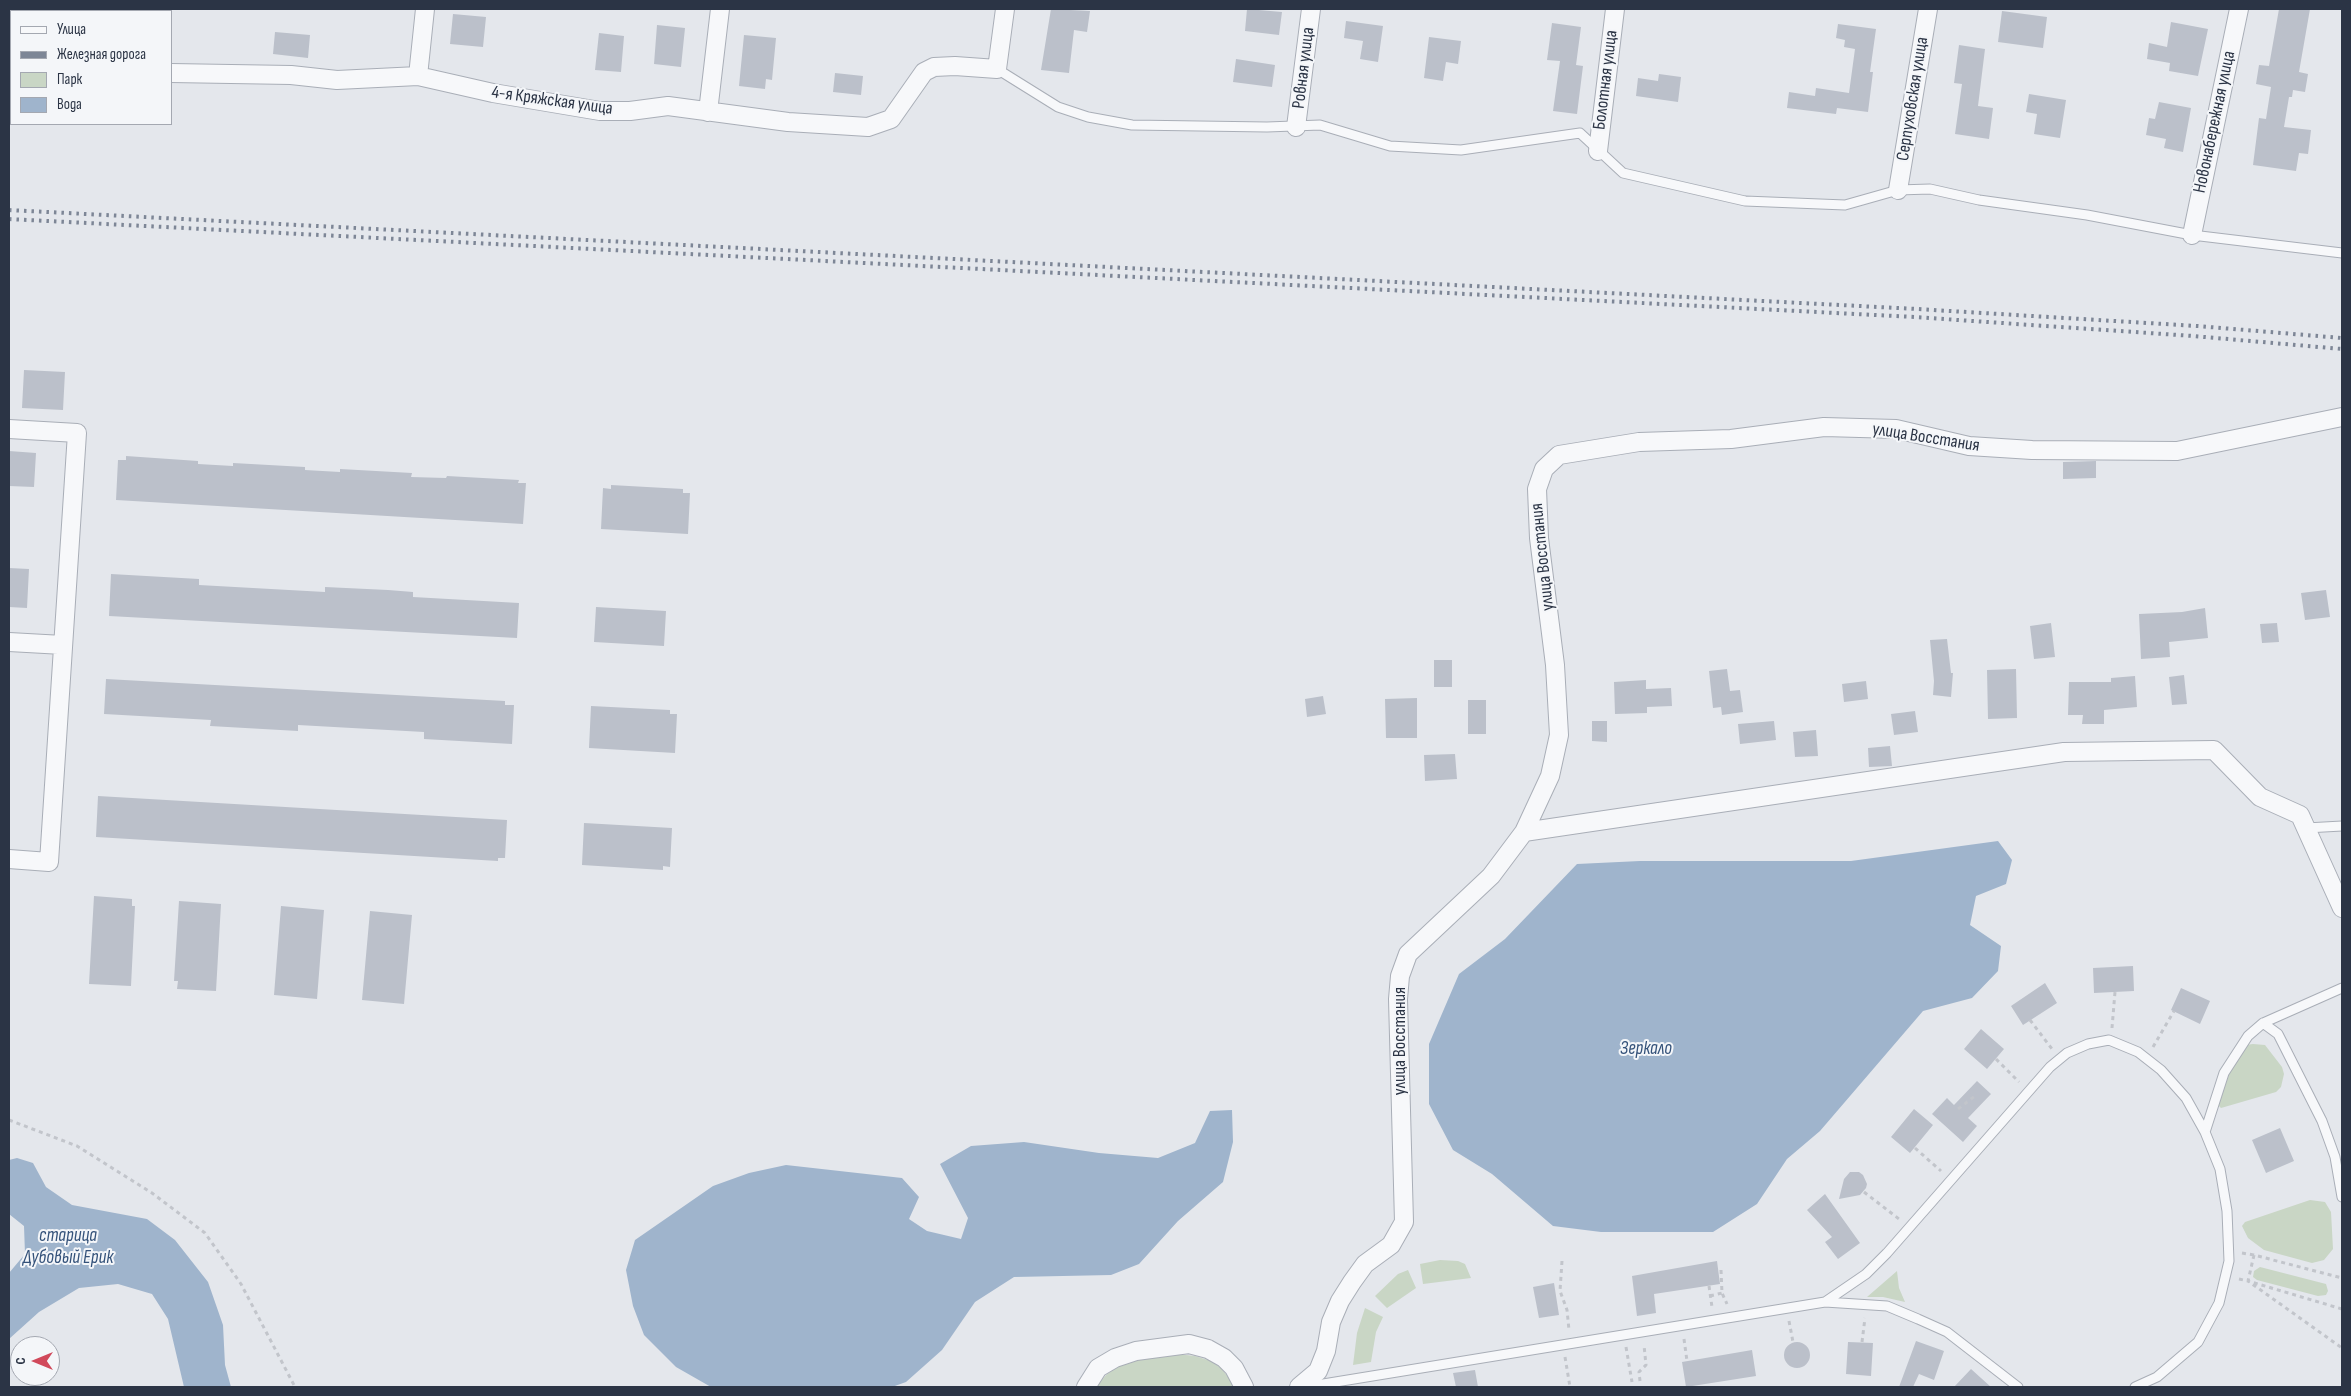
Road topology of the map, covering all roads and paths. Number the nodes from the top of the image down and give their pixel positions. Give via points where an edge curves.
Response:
1 (425, 9) edge
2 (720, 9) edge
3 (1006, 9) edge
4 (1311, 9) edge
5 (1614, 9) edge
6 (1928, 9) edge
7 (2239, 9) edge
8 (997, 69) junction
9 (172, 72) edge
10 (418, 76) junction
11 (708, 112) junction
12 (1296, 127) junction
13 (1598, 151) junction
14 (1898, 190) junction
15 (2192, 235) junction
16 (2342, 253) edge
17 (2342, 417) edge
18 (9, 429) edge
19 (9, 642) edge
20 (63, 645) junction
21 (2342, 826) edge
22 (2306, 828) junction
23 (1524, 832) junction
24 (9, 859) edge
25 (2342, 908) edge
26 (2342, 988) edge
27 (2115, 992) dead end
28 (2174, 1011) dead end
29 (2030, 1020) dead end
30 (2263, 1023) junction
31 (2111, 1041) junction
32 (2146, 1058) junction
33 (1996, 1059) dead end
34 (2060, 1059) junction
35 (2029, 1091) junction
36 (1975, 1096) dead end
37 (1958, 1108) dead end
38 (9, 1120) edge
39 (2205, 1132) junction
40 (1915, 1148) dead end
41 (1951, 1179) junction
42 (1864, 1192) dead end
43 (2342, 1197) edge
44 (1909, 1227) junction
45 (1562, 1261) dead end
46 (1721, 1270) dead end
47 (2226, 1275) junction
48 (2342, 1278) edge
49 (2248, 1281) junction
50 (1709, 1286) dead end
51 (1722, 1293) junction
52 (1710, 1296) junction
53 (1825, 1302) junction
54 (1867, 1303) junction
55 (1788, 1308) junction
56 (2342, 1309) edge
57 (1730, 1317) junction
58 (1714, 1320) junction
59 (1681, 1325) junction
60 (1642, 1331) junction
61 (1623, 1334) junction
62 (1793, 1342) dead end
63 (1862, 1342) dead end
64 (1567, 1344) junction
65 (2342, 1348) edge
66 (1687, 1361) dead end
67 (1640, 1381) dead end
68 (1632, 1382) dead end
69 (295, 1387) edge
70 (1086, 1387) edge
71 (1244, 1387) edge
72 (1300, 1387) edge
73 (1570, 1387) edge
74 (2018, 1387) edge
75 (2135, 1387) edge

1 - 10 street
2 - 11 street
3 - 8 street
4 - 12 street, Ровная улица
5 - 13 street, Болотная улица
6 - 14 street, Серпуховская улица
7 - 15 street, Новонабережная улица
8 - 11 street, 4-я Кряжская улица via 934,67 924,72 891,119 868,127
8 - 12 lane via 1058,107 1088,117 1132,125
9 - 10 street, 4-я Кряжская улица via 291,75 338,80
10 - 11 street, 4-я Кряжская улица via 493,93 600,111 668,106
12 - 13 lane via 1320,125 1390,146 1460,150 1580,133
13 - 14 lane via 1623,173 1745,201 1845,205
14 - 15 lane via 1930,189
15 - 16 lane
17 - 23 street, улица Восстания via 2177,452 1969,446 1896,429 1824,427 1731,439 1640,442 1559,455 1544,469 1537,490 1559,735 1550,776
18 - 20 street via 76,433
19 - 20 street
20 - 24 street via 49,862
21 - 22 lane
22 - 23 street via 2300,815 2260,796 2214,750 2064,752
22 - 25 street
23 - 72 street, улица Восстания via 1491,876 1408,954 1400,976 1398,1045 1404,1222 1391,1245 1365,1264 1340,1301 1318,1371
26 - 30 lane
27 - 31 path
28 - 32 path
29 - 34 path
30 - 39 lane via 2248,1036 2224,1073
30 - 43 lane via 2278,1034 2322,1122 2335,1157
31 - 32 lane
31 - 34 lane via 2088,1044
32 - 39 lane via 2186,1098
33 - 35 path
34 - 35 lane
35 - 41 lane
36 - 37 path
38 - 69 path via 77,1146 152,1193 205,1233 241,1284
39 - 47 lane via 2220,1169 2227,1211 2230,1261
40 - 41 path
41 - 44 lane
42 - 44 path
44 - 53 lane via 1866,1274
45 - 64 path via 1560,1291 1567,1310
46 - 51 path
47 - 49 path
47 - 75 lane via 2219,1303 2198,1342 2157,1377
48 - 49 path via 2254,1255
49 - 56 path
49 - 65 path
50 - 52 path
51 - 52 path
51 - 57 path
52 - 58 path
53 - 54 lane
53 - 55 lane
54 - 63 path
54 - 74 lane via 1887,1306 1947,1332
55 - 57 lane
55 - 62 path
57 - 58 lane
58 - 59 lane
59 - 60 lane
59 - 66 path
60 - 61 lane
60 - 67 path via 1646,1366 1640,1372
61 - 64 lane
61 - 68 path
64 - 72 lane
64 - 73 path
70 - 71 street via 1098,1368 1115,1358 1136,1350 1189,1344 1224,1358 1234,1368

